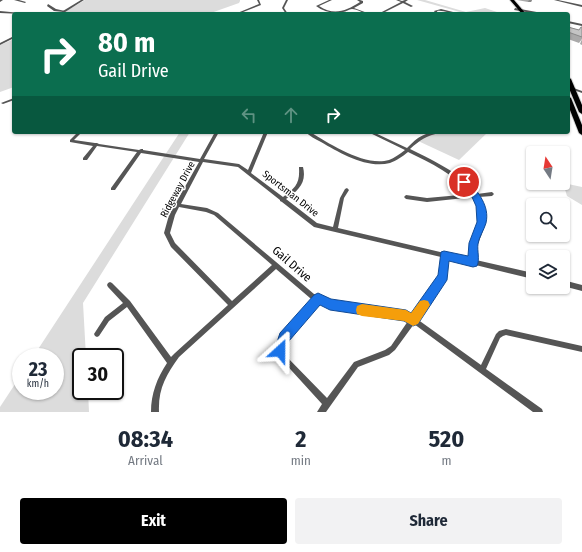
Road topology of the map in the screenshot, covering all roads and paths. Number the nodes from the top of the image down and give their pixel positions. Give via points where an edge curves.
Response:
1 (15, 0) edge
2 (83, 0) edge
3 (258, 0) edge
4 (287, 0) edge
5 (331, 0) edge
6 (358, 0) edge
7 (397, 0) edge
8 (407, 0) edge
9 (508, 0) edge
10 (512, 0) edge
11 (555, 0) edge
12 (25, 2) dead end
13 (404, 2) junction
14 (48, 5) dead end
15 (412, 6) dead end
16 (582, 6) edge
17 (352, 8) junction
18 (64, 11) joint
19 (244, 11) edge
20 (384, 11) edge
21 (0, 12) edge
22 (286, 12) edge
23 (333, 12) edge
24 (344, 12) edge
25 (363, 12) edge
26 (436, 12) edge
27 (448, 12) edge
28 (520, 12) edge
29 (12, 13) edge
30 (570, 22) edge
31 (582, 25) edge
32 (12, 38) edge
33 (0, 44) edge
34 (570, 88) edge
35 (582, 92) edge
36 (12, 100) edge
37 (570, 101) edge
38 (3, 103) dead end
39 (570, 103) edge
40 (578, 103) junction
41 (582, 112) edge
42 (582, 133) edge
43 (78, 134) edge
44 (216, 134) edge
45 (265, 134) edge
46 (311, 134) edge
47 (374, 134) edge
48 (430, 134) edge
49 (97, 144) junction
50 (141, 150) junction
51 (406, 150) junction
52 (85, 159) dead end
53 (202, 160) junction
54 (300, 168) dead end
55 (249, 173) junction
56 (113, 190) dead end
57 (346, 190) dead end
58 (492, 194) dead end
59 (476, 195) junction
60 (406, 197) dead end
61 (282, 200) junction
62 (178, 205) junction
63 (335, 230) junction
64 (444, 255) junction
65 (473, 262) junction
66 (276, 265) junction
67 (526, 274) edge
68 (110, 285) dead end
69 (570, 285) edge
70 (582, 288) edge
71 (318, 299) junction
72 (128, 303) junction
73 (231, 304) junction
74 (413, 320) junction
75 (96, 334) dead end
76 (582, 349) edge
77 (171, 363) junction
78 (482, 371) junction
79 (327, 404) junction
80 (155, 412) edge
81 (321, 412) edge
82 (539, 412) edge

1 - 12 street
2 - 18 street
3 - 19 street via 260,4
4 - 22 street via 283,8
5 - 23 street via 317,6
6 - 17 street via 362,2
7 - 13 street
8 - 13 street
9 - 28 main road
10 - 28 main road
11 - 16 street
13 - 15 street
13 - 20 street
14 - 18 street via 55,10
17 - 24 street
17 - 25 street
21 - 29 street
26 - 27 street
30 - 31 street
32 - 33 street
34 - 35 street
34 - 40 main road
36 - 38 street
37 - 40 street
39 - 42 main road
40 - 41 main road
43 - 49 street, Sportsman Drive via 72,140
44 - 53 street, Ridgeway Drive
45 - 55 street
46 - 51 street via 345,153 366,161 393,160
47 - 51 street
48 - 51 street via 422,136
49 - 50 street, Sportsman Drive
49 - 52 street
50 - 53 street, Sportsman Drive
50 - 56 street
51 - 59 street via 459,177
53 - 55 street, Sportsman Drive via 239,166
53 - 62 street, Ridgeway Drive
54 - 61 street via 301,181 296,189
55 - 61 street, Sportsman Drive
57 - 63 street
58 - 59 street
59 - 60 street via 427,200
59 - 65 street via 481,206 482,222 474,243
61 - 63 street, Sportsman Drive via 308,221
62 - 66 street, Gail Drive via 216,214
62 - 73 street, Ridgeway Drive via 168,224 168,237
63 - 64 street, Sportsman Drive
64 - 65 street, Sportsman Drive
64 - 74 street via 443,276
65 - 67 street, Sportsman Drive
66 - 71 street, Gail Drive
66 - 73 street
68 - 72 street
69 - 70 street
71 - 74 street, Gail Drive via 330,304 406,316
71 - 79 street via 284,337 280,351
72 - 75 street via 107,319
72 - 77 street
73 - 77 street
74 - 78 street, Gail Drive
74 - 79 street via 387,353 356,364
76 - 78 street via 506,332 498,336
77 - 80 street via 157,390
78 - 82 street, Gail Drive
79 - 81 street

